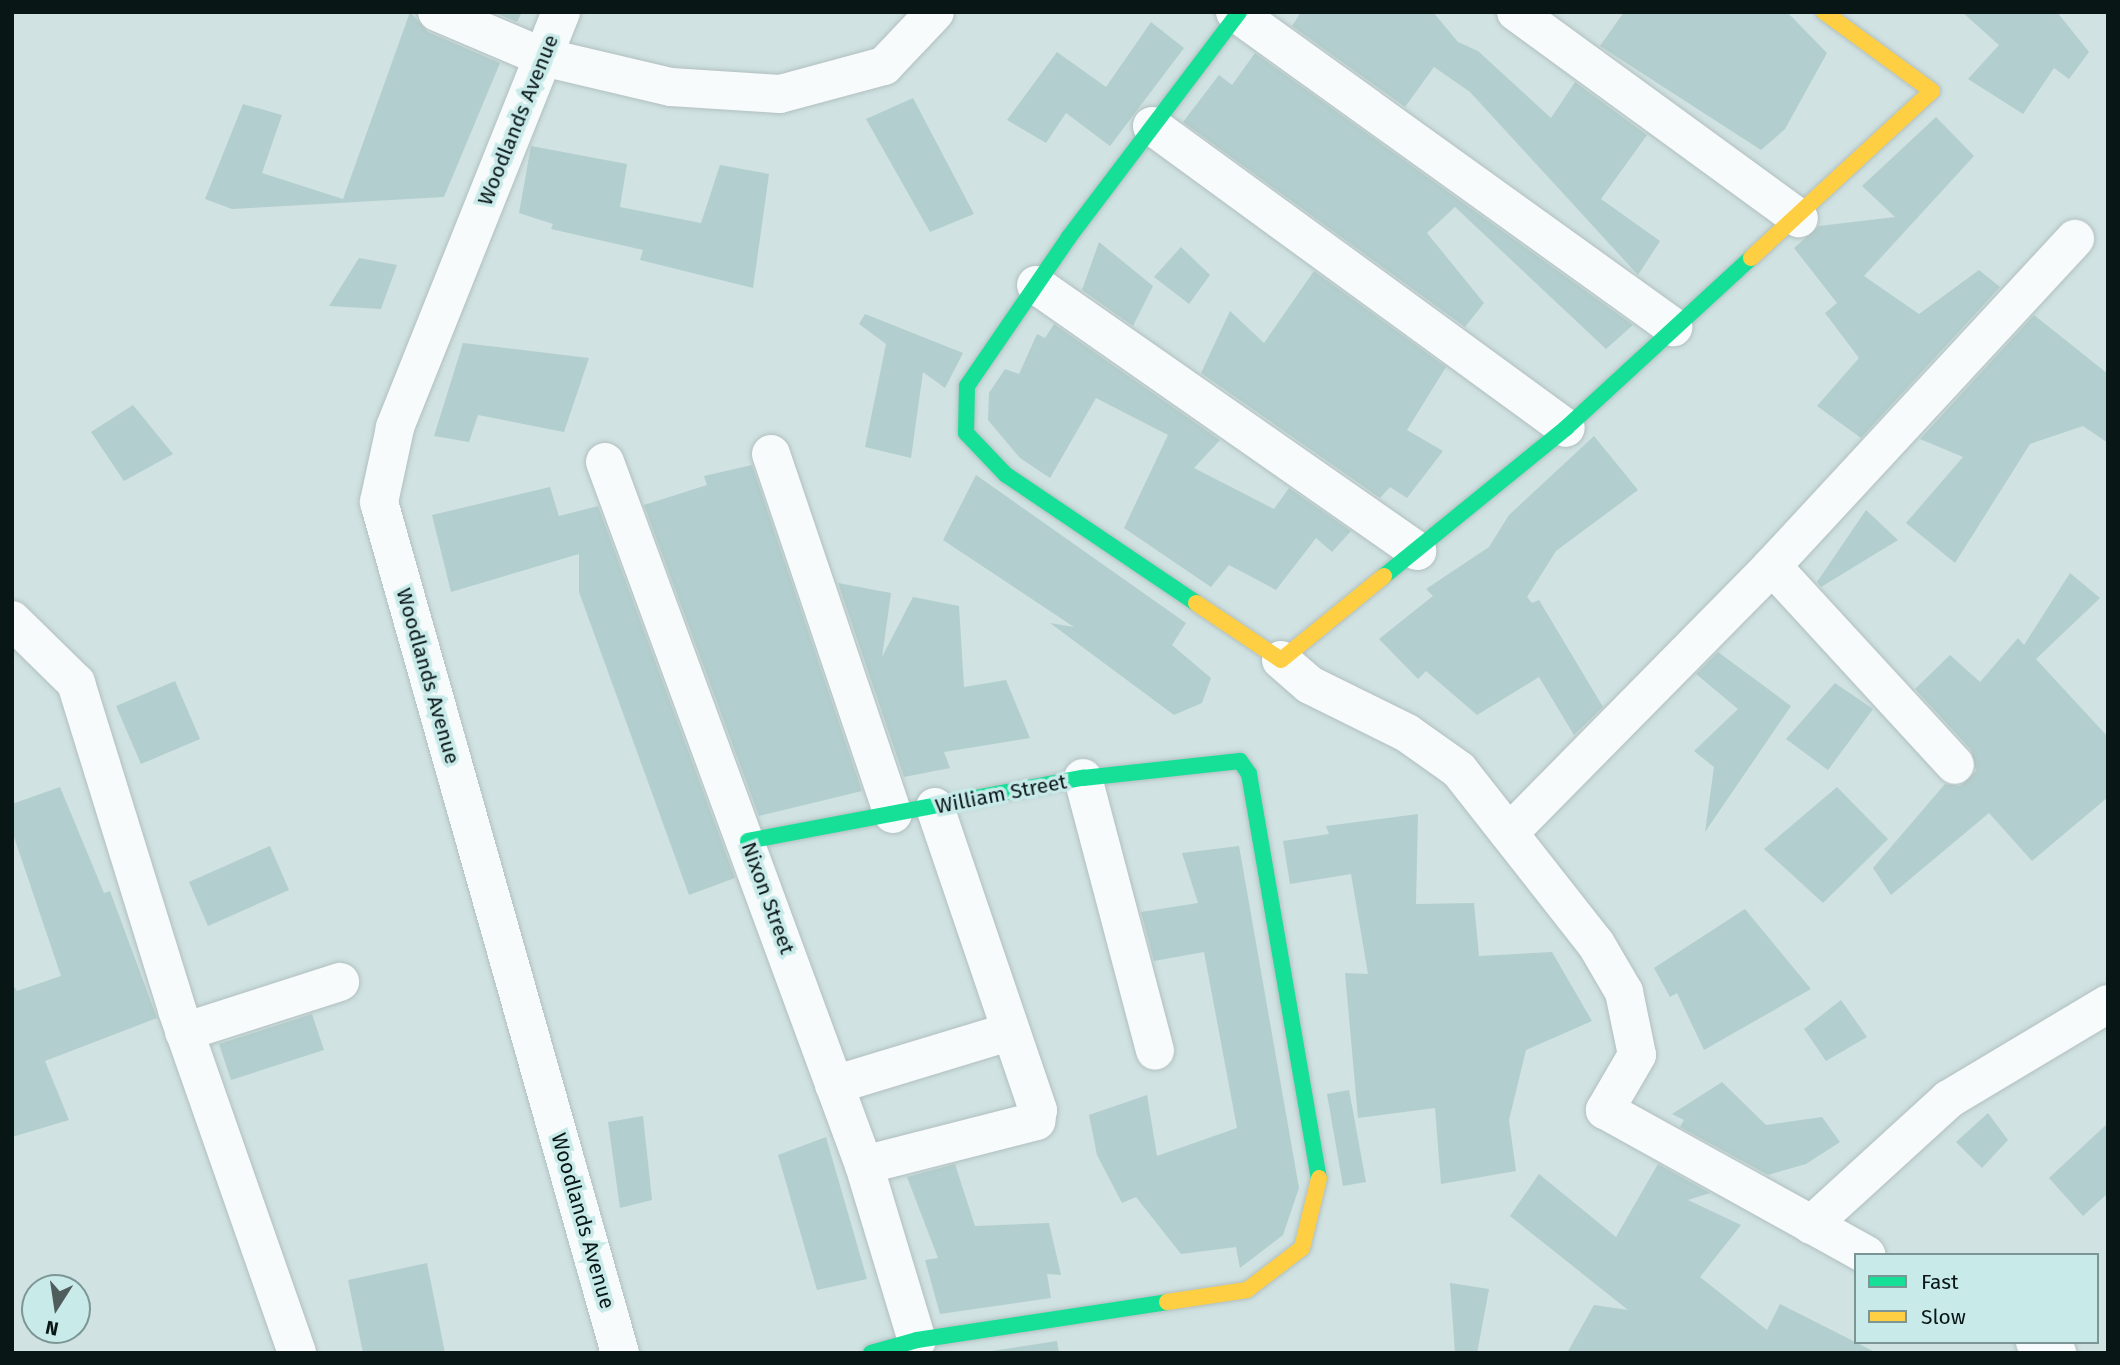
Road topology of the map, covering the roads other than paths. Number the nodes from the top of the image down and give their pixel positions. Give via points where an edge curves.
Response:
1 (437, 12) edge
2 (561, 12) edge
3 (934, 12) edge
4 (1516, 12) edge
5 (1824, 12) edge
6 (1237, 13) edge
7 (543, 57) junction
8 (1152, 126) junction
9 (1799, 218) junction
10 (2075, 239) dead end
11 (1037, 285) junction
12 (1673, 327) junction
13 (1566, 428) junction
14 (771, 454) dead end
15 (605, 462) dead end
16 (1418, 551) junction
17 (1772, 566) junction
18 (12, 620) edge
19 (1281, 660) junction
20 (1955, 765) dead end
21 (1083, 778) junction
22 (934, 807) junction
23 (893, 814) junction
24 (1509, 834) junction
25 (748, 841) junction
26 (340, 982) dead end
27 (2108, 1004) edge
28 (184, 1032) junction
29 (1008, 1032) junction
30 (1155, 1051) dead end
31 (834, 1084) junction
32 (864, 1165) junction
33 (1811, 1225) junction
34 (1863, 1253) edge
35 (917, 1340) junction
36 (2039, 1344) edge
37 (297, 1353) edge
38 (620, 1353) edge
39 (871, 1353) edge
40 (2057, 1353) edge

1 - 7 street
2 - 7 street, Woodlands Avenue
3 - 7 street via 884,66 780,94 671,87
4 - 9 street
5 - 9 street via 1932,91
6 - 8 street
6 - 12 street
7 - 38 street, Woodlands Avenue via 395,428 379,502
8 - 11 street
8 - 13 street
9 - 12 street
10 - 17 street
11 - 16 street
11 - 19 street via 967,386 966,433 1006,475
12 - 13 street
13 - 16 street
14 - 23 street
15 - 25 street, Nixon Street
16 - 19 street
17 - 20 street
17 - 24 street
18 - 28 street via 76,683
19 - 24 street via 1310,685 1436,751 1459,770
21 - 22 street, William Street
21 - 30 street
21 - 35 street, William Street via 1225,759 1240,761 1249,775 1321,1190 1302,1248 1247,1290
22 - 23 street, William Street
22 - 29 street
23 - 25 street, William Street
24 - 33 street via 1596,944 1623,992 1637,1055 1605,1110
25 - 31 street, Nixon Street
26 - 28 street
27 - 33 street via 1949,1099
28 - 37 street
29 - 31 street
29 - 32 street via 1037,1121
31 - 32 street, Nixon Street
32 - 35 street, Nixon Street
33 - 34 street
35 - 39 street
36 - 40 street

